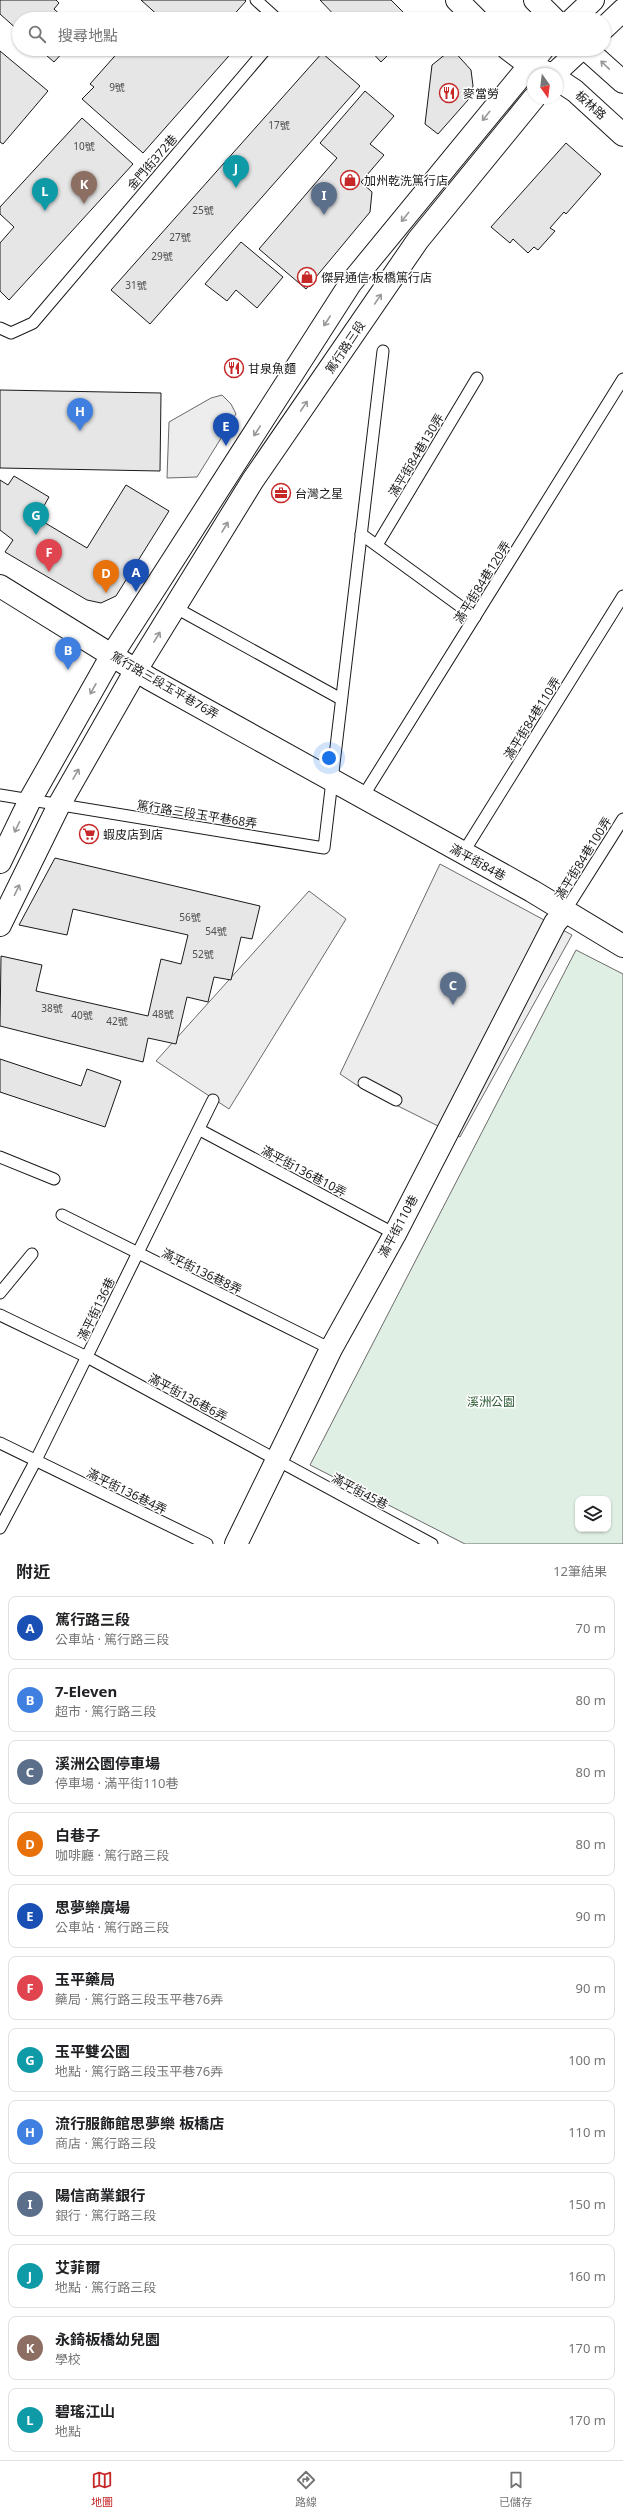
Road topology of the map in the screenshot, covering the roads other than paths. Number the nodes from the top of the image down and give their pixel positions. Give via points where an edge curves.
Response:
1 (256, 0) edge
2 (457, 0) edge
3 (535, 0) edge
4 (593, 0) edge
5 (623, 10) edge
6 (269, 12) edge
7 (469, 12) edge
8 (547, 12) edge
9 (580, 12) edge
10 (611, 21) edge
11 (260, 56) edge
12 (536, 56) edge
13 (573, 56) edge
14 (594, 56) edge
15 (545, 68) edge
16 (560, 68) edge
17 (623, 82) edge
18 (563, 83) edge
19 (529, 104) edge
20 (623, 135) edge
21 (0, 328) edge
22 (383, 352) dead end
23 (477, 378) dead end
24 (621, 387) edge
25 (361, 534) junction
26 (377, 545) junction
27 (0, 586) edge
28 (623, 596) edge
29 (176, 608) junction
30 (475, 616) junction
31 (112, 655) junction
32 (136, 670) junction
33 (342, 699) junction
34 (332, 781) junction
35 (0, 795) edge
36 (362, 798) junction
37 (30, 800) junction
38 (59, 805) junction
39 (623, 819) edge
40 (463, 853) junction
41 (0, 862) edge
42 (565, 911) junction
43 (0, 925) edge
44 (623, 946) edge
45 (364, 1083) dead end
46 (213, 1100) dead end
47 (396, 1100) dead end
48 (200, 1130) junction
49 (0, 1157) edge
50 (54, 1179) dead end
51 (62, 1215) dead end
52 (395, 1234) junction
53 (32, 1254) dead end
54 (138, 1254) junction
55 (0, 1293) edge
56 (0, 1315) edge
57 (331, 1349) junction
58 (87, 1357) junction
59 (0, 1443) edge
60 (36, 1460) junction
61 (276, 1460) junction
62 (0, 1528) edge
63 (207, 1544) edge
64 (236, 1544) edge
65 (432, 1544) edge

1 - 6 lane
2 - 7 street
3 - 8 street
4 - 9 street
5 - 10 street
11 - 21 lane, 金門街372巷 via 34,323 11,333
12 - 15 street
12 -> 31 street via 350,284
13 - 16 street
17 -> 14 street
18 - 20 street, 板林路
29 -> 19 street, 篤行路三段 via 253,480 418,240
22 - 25 lane
23 - 26 lane, 滿平街84巷130弄
24 - 30 lane, 滿平街84巷120弄
25 - 26 lane
25 - 33 lane
26 - 30 lane
27 - 31 street, 篤行路三段玉平巷76弄
28 - 40 lane, 滿平街84巷110弄
32 -> 29 street, 篤行路三段
29 - 33 lane
30 - 36 lane, 滿平街84巷120弄
31 - 32 street, 篤行路三段玉平巷76弄
31 -> 37 street
32 - 34 street, 篤行路三段玉平巷76弄
38 -> 32 street, 篤行路三段
33 - 34 lane
34 - 36 street, 滿平街84巷
34 - 38 lane, 篤行路三段玉平巷68弄 via 324,848
35 - 37 lane, 篤行路三段玉平巷68弄
36 - 40 street, 滿平街84巷
37 - 38 lane, 篤行路三段玉平巷68弄
37 -> 41 street
43 -> 38 street, 篤行路三段
39 - 42 lane, 滿平街84巷100弄
40 - 42 street, 滿平街84巷
42 - 44 street, 滿平街84巷
42 - 52 street, 滿平街110巷 via 555,923
45 - 47 lane
46 - 48 lane, 滿平街136巷
48 - 52 lane, 滿平街136巷10弄
48 - 54 lane, 滿平街136巷
49 - 50 lane
51 - 54 lane, 滿平街136巷8弄
52 - 57 street, 滿平街110巷
53 - 55 lane
54 - 57 lane, 滿平街136巷8弄
54 - 58 lane, 滿平街136巷
56 - 58 lane, 滿平街136巷6弄
57 - 61 street, 滿平街110巷
58 - 60 lane, 滿平街136巷
58 - 61 lane, 滿平街136巷6弄
59 - 60 lane, 滿平街136巷4弄
60 - 62 lane, 滿平街136巷
60 - 63 lane, 滿平街136巷4弄
61 - 64 street, 滿平街110巷
61 - 65 lane, 滿平街45巷

